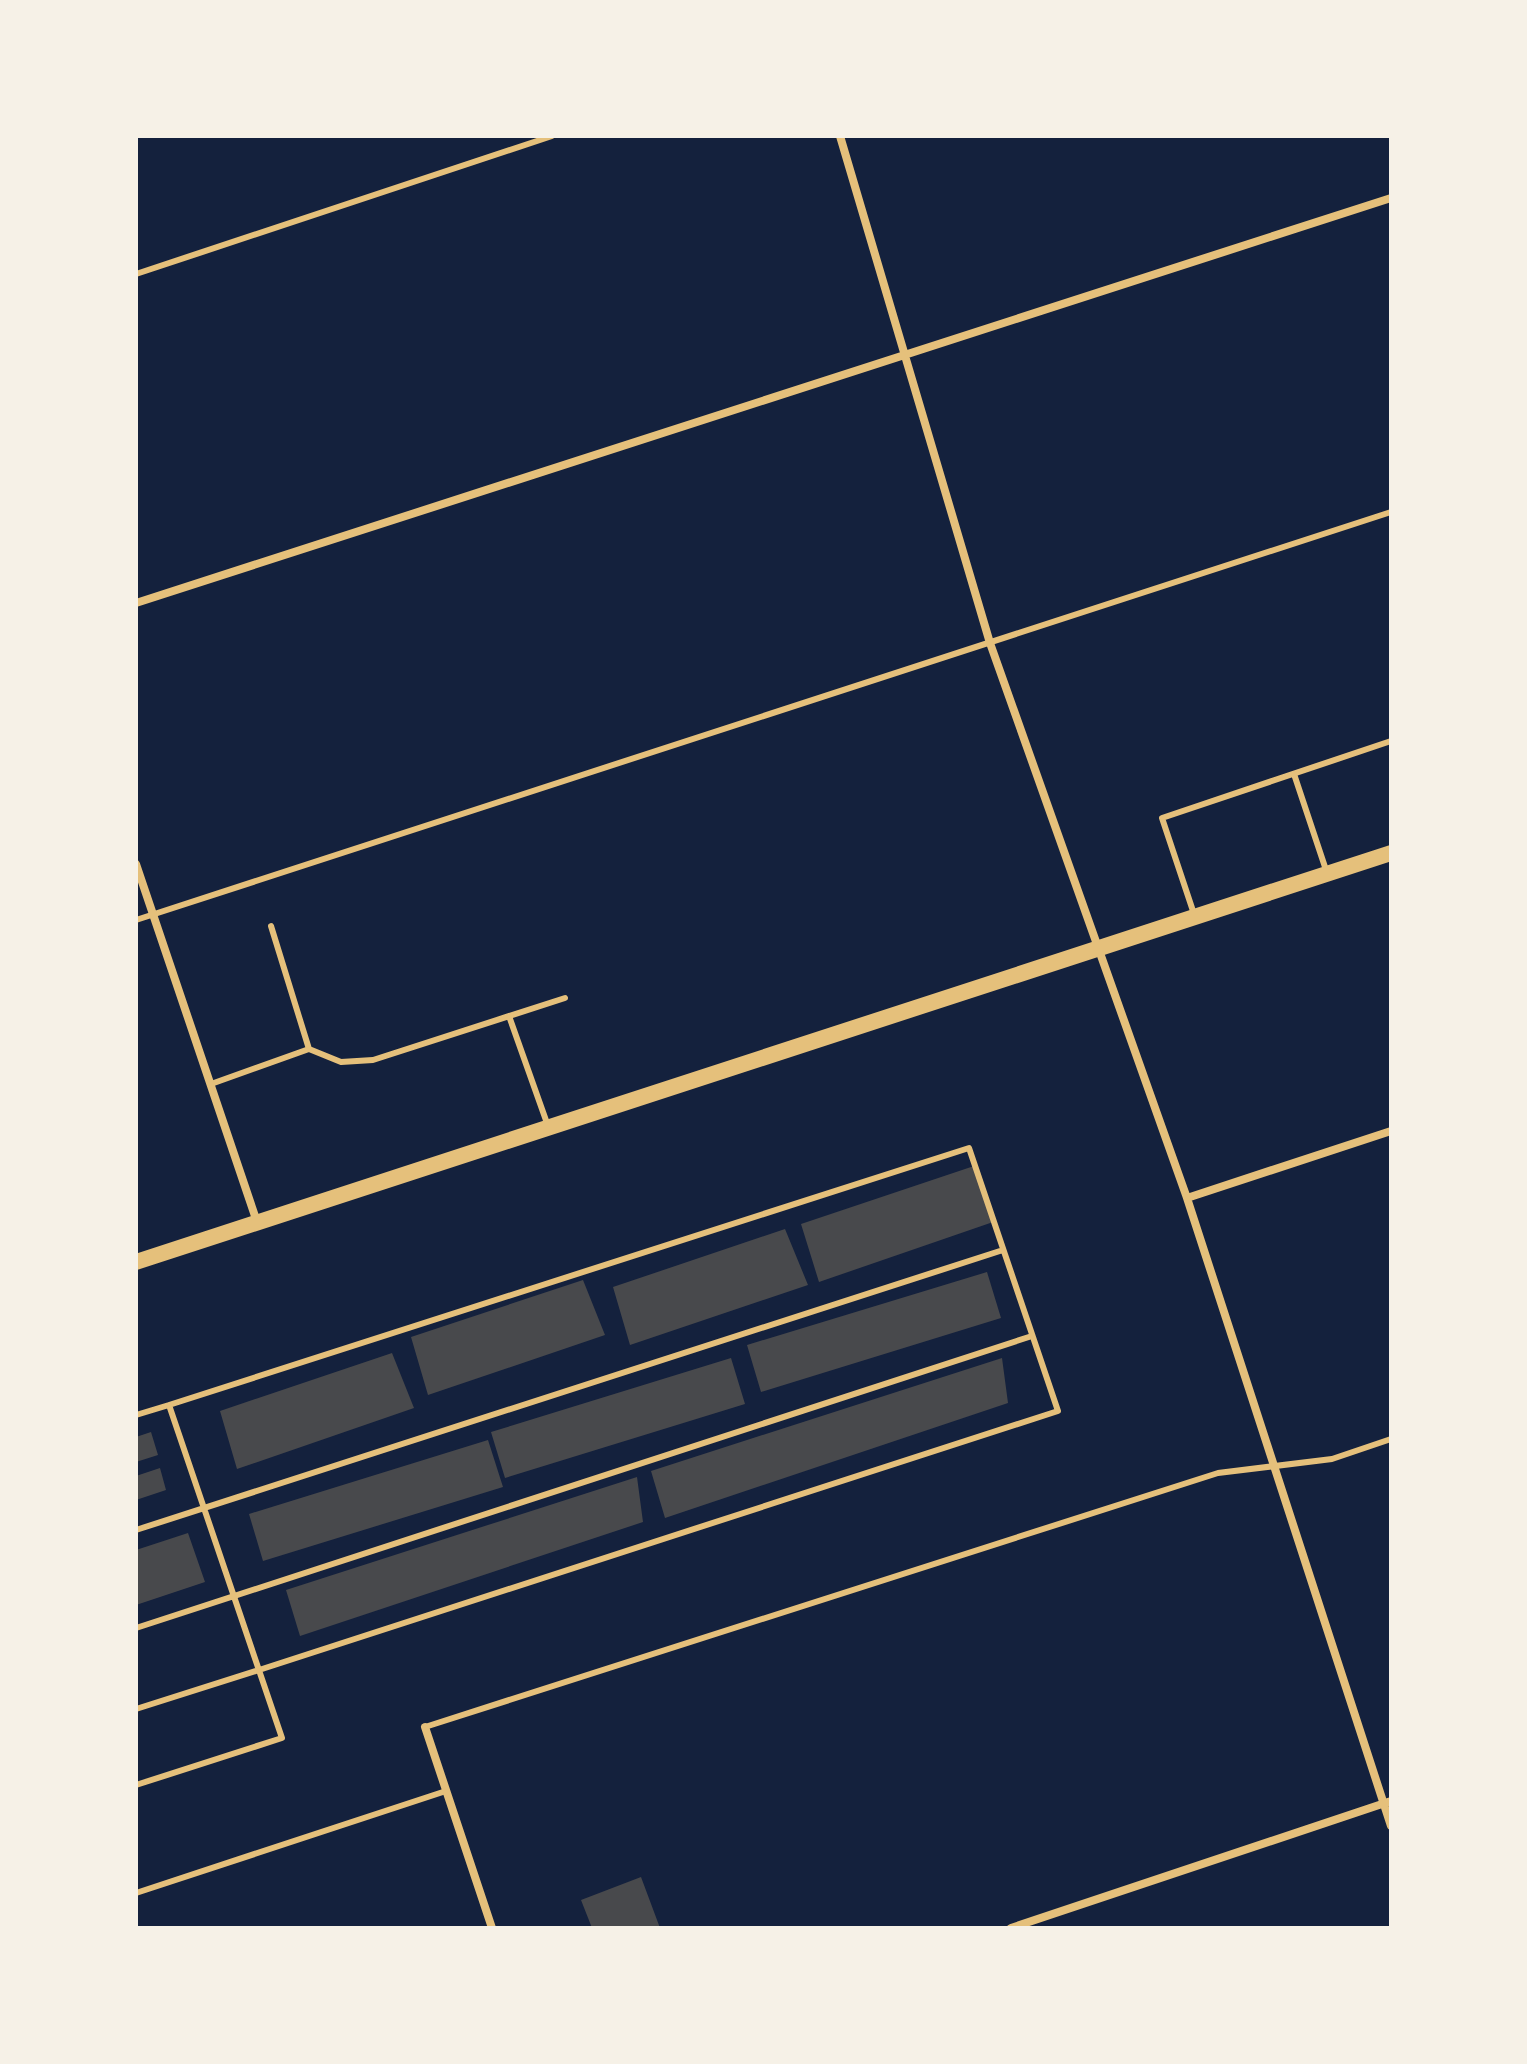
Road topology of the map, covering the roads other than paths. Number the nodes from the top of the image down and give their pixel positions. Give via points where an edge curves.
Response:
1 (552, 136) edge
2 (840, 136) edge
3 (1391, 198) edge
4 (136, 274) edge
5 (906, 354) junction
6 (1391, 512) edge
7 (136, 603) edge
8 (990, 643) junction
9 (1391, 741) edge
10 (1294, 774) junction
11 (1391, 853) edge
12 (136, 864) edge
13 (1327, 874) junction
14 (154, 914) junction
15 (1195, 917) junction
16 (136, 920) edge
17 (271, 926) dead end
18 (1099, 948) junction
19 (565, 998) dead end
20 (509, 1016) junction
21 (309, 1049) junction
22 (211, 1084) junction
23 (548, 1127) junction
24 (1391, 1131) edge
25 (1187, 1198) junction
26 (257, 1222) junction
27 (1003, 1250) junction
28 (136, 1262) edge
29 (1032, 1336) junction
30 (169, 1405) junction
31 (136, 1415) edge
32 (1391, 1439) edge
33 (1274, 1467) junction
34 (204, 1508) junction
35 (136, 1530) edge
36 (234, 1597) junction
37 (136, 1628) edge
38 (259, 1670) junction
39 (136, 1709) edge
40 (425, 1727) joint
41 (136, 1785) edge
42 (446, 1791) junction
43 (1387, 1803) edge
44 (1391, 1826) edge
45 (136, 1893) edge
46 (492, 1928) edge
47 (1011, 1928) edge

1 - 4 lane
2 - 5 street
3 - 5 street
5 - 7 street
5 - 8 street
6 - 8 lane
8 - 14 lane
8 - 18 street
9 - 10 lane
10 - 13 lane
10 - 15 lane via 1162,818
11 - 13 main road
12 - 14 street
13 - 15 main road
14 - 16 lane
14 - 22 street
15 - 18 main road
17 - 21 lane
18 - 23 main road
18 - 25 street
19 - 20 lane
20 - 21 lane via 373,1060 341,1062
20 - 23 lane
21 - 22 lane
22 - 26 street
23 - 26 main road
24 - 25 street
25 - 33 street
26 - 28 main road
27 - 29 lane
27 - 30 lane via 969,1148
27 - 34 lane
29 - 36 lane
29 - 38 lane via 1058,1411
30 - 31 lane
30 - 34 lane
32 - 33 lane via 1332,1459
33 - 40 lane via 1218,1473
33 - 43 street
34 - 35 lane
34 - 36 lane
36 - 37 lane
36 - 38 lane
38 - 39 lane
38 - 41 lane via 282,1738
40 - 42 street
42 - 45 lane
42 - 46 street
43 - 44 street
43 - 47 street

